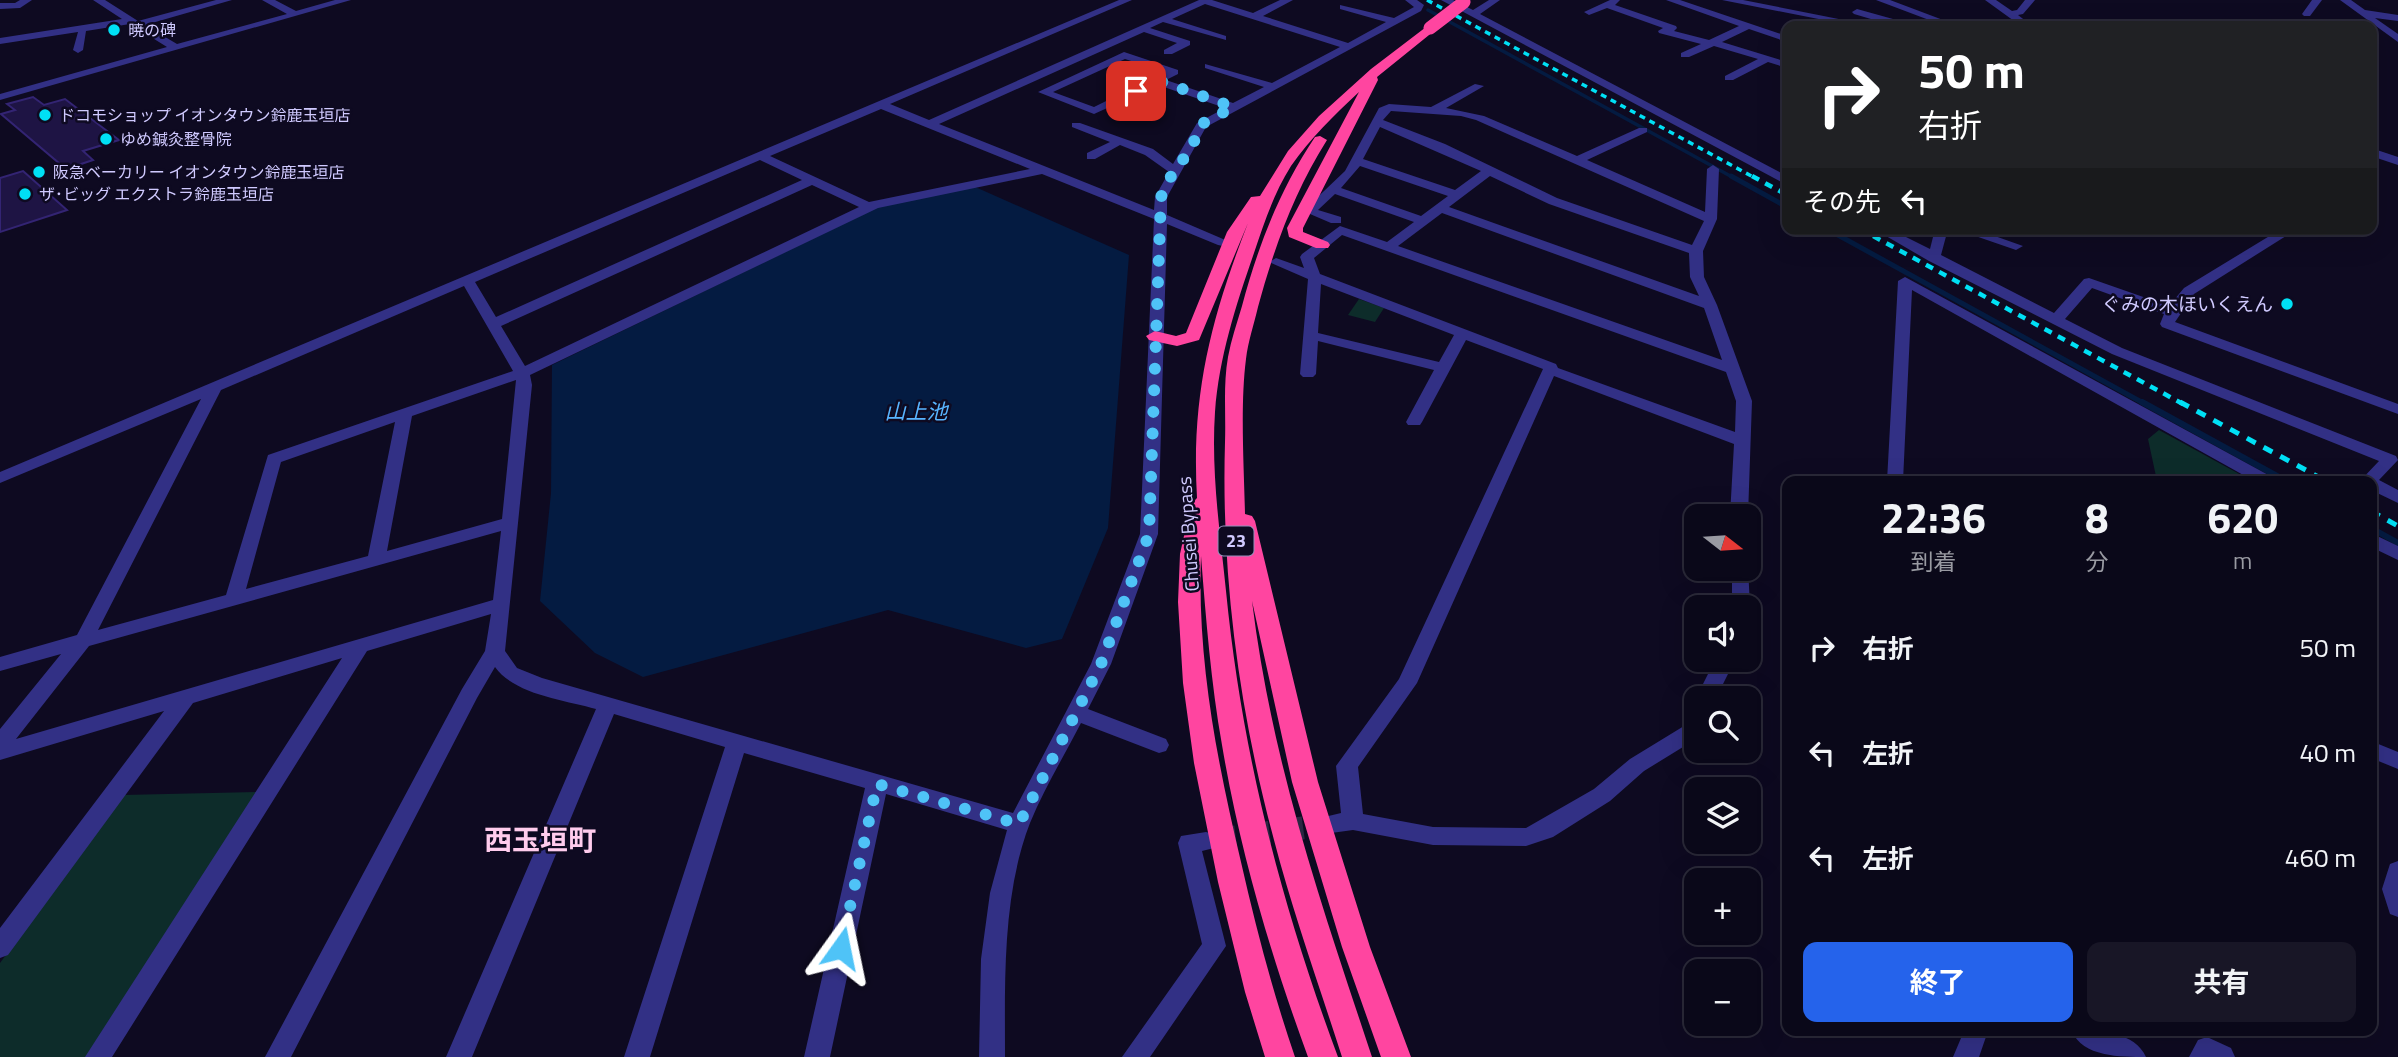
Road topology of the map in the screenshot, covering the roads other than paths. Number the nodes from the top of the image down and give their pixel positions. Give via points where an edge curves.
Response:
1 (27, 0) edge
2 (98, 0) edge
3 (227, 0) edge
4 (267, 0) edge
5 (346, 0) edge
6 (1127, 0) edge
7 (1288, 0) edge
8 (1410, 0) edge
9 (1446, 0) edge
10 (1495, 0) edge
11 (1671, 0) edge
12 (1727, 0) edge
13 (1881, 0) edge
14 (1990, 0) edge
15 (2030, 0) edge
16 (2317, 0) edge
17 (2345, 0) edge
18 (1202, 1) edge
19 (1466, 1) edge
20 (1608, 2) edge
21 (0, 6) edge
22 (1343, 7) dead end
23 (1845, 9) dead end
24 (1589, 12) dead end
25 (2363, 13) junction
26 (295, 14) junction
27 (2011, 14) junction
28 (2307, 14) dead end
29 (1473, 15) junction
30 (1253, 17) junction
31 (2398, 18) edge
32 (1163, 19) junction
33 (1842, 21) edge
34 (1889, 21) edge
35 (1940, 21) edge
36 (2021, 21) edge
37 (2374, 21) edge
38 (1394, 22) junction
39 (134, 23) junction
40 (2377, 23) edge
41 (1746, 26) junction
42 (1144, 29) junction
43 (80, 31) junction
44 (152, 34) junction
45 (1782, 37) edge
46 (1223, 38) dead end
47 (2398, 39) edge
48 (0, 41) edge
49 (1712, 42) junction
50 (1348, 46) junction
51 (176, 48) junction
52 (78, 50) dead end
53 (1168, 52) dead end
54 (1396, 55) junction
55 (1685, 55) dead end
56 (1769, 58) junction
57 (1782, 63) edge
58 (1209, 66) dead end
59 (1373, 78) junction
60 (1729, 78) dead end
61 (1157, 80) junction
62 (1271, 86) junction
63 (1479, 86) dead end
64 (0, 97) edge
65 (881, 105) junction
66 (1233, 107) junction
67 (1434, 110) junction
68 (1378, 122) junction
69 (929, 124) junction
70 (1076, 125) dead end
71 (1643, 130) dead end
72 (1120, 141) junction
73 (2377, 154) edge
74 (761, 156) junction
75 (1091, 156) dead end
76 (1578, 160) junction
77 (1357, 161) junction
78 (2398, 161) edge
79 (1286, 166) junction
80 (1713, 169) dead end
81 (1042, 170) junction
82 (1174, 170) junction
83 (1490, 170) junction
84 (1782, 178) edge
85 (813, 180) junction
86 (1333, 189) junction
87 (1457, 195) junction
88 (869, 207) junction
89 (1440, 208) junction
90 (1160, 217) junction
91 (1711, 219) junction
92 (1336, 220) dead end
93 (1423, 221) junction
94 (1891, 235) edge
95 (1940, 235) edge
96 (1980, 235) edge
97 (2281, 235) edge
98 (1223, 242) dead end
99 (1322, 245) junction
100 (2016, 246) dead end
101 (1389, 247) junction
102 (1696, 251) junction
103 (1934, 258) junction
104 (1276, 262) dead end
105 (1315, 278) junction
106 (467, 280) junction
107 (1710, 305) junction
108 (2172, 312) junction
109 (2056, 320) junction
110 (493, 324) junction
111 (1462, 333) junction
112 (1310, 335) junction
113 (1155, 336) junction
114 (1443, 369) junction
115 (1733, 369) junction
116 (1549, 371) junction
117 (522, 373) junction
118 (1308, 374) dead end
119 (214, 388) junction
120 (2398, 409) edge
121 (405, 413) junction
122 (1414, 422) dead end
123 (1742, 441) junction
124 (1233, 467) junction
125 (1895, 476) edge
126 (2257, 476) edge
127 (2372, 476) edge
128 (0, 478) edge
129 (1205, 481) junction
130 (2377, 486) edge
131 (2398, 497) edge
132 (1739, 504) edge
133 (509, 523) junction
134 (2377, 542) edge
135 (2398, 554) edge
136 (376, 560) junction
137 (234, 599) junction
138 (502, 604) junction
139 (84, 639) junction
140 (360, 646) junction
141 (495, 652) junction
142 (0, 664) edge
143 (186, 697) junction
144 (608, 705) junction
145 (1075, 712) junction
146 (1684, 736) edge
147 (737, 743) junction
148 (0, 744) edge
149 (1159, 745) dead end
150 (0, 752) edge
151 (2377, 752) edge
152 (2398, 761) edge
153 (877, 784) junction
154 (1353, 821) junction
155 (1019, 824) junction
156 (1324, 824) tunnel mouth
157 (1206, 841) dead end
158 (2398, 871) edge
159 (2398, 907) edge
160 (0, 947) edge
161 (1974, 1036) edge
162 (2093, 1036) edge
163 (98, 1057) edge
164 (278, 1057) edge
165 (459, 1057) edge
166 (637, 1057) edge
167 (817, 1057) edge
168 (992, 1057) edge
169 (1135, 1057) edge
170 (1280, 1057) edge
171 (1323, 1057) edge
172 (1357, 1057) edge
173 (1396, 1057) edge
174 (1966, 1057) edge
175 (2133, 1057) edge
176 (2202, 1057) edge
177 (2222, 1057) edge

1 - 21 street via 17,6
2 - 39 street
3 - 39 street
4 - 26 street
5 - 26 street
6 - 65 street
7 - 30 street
8 - 38 street via 1418,9
9 - 29 street
10 - 29 street
11 - 41 street
12 - 33 street
13 - 35 street
14 - 27 street
15 - 27 street via 2020,12
16 - 28 street
17 - 25 street
18 - 30 street
18 - 32 street
19 - 54 highway, Chusei Bypass / 23, bridge
20 - 24 street
20 - 49 street via 1667,29
22 - 38 street
23 - 34 street
25 - 31 street
25 - 37 street
26 - 51 street
27 - 36 street
29 - 84 street
30 - 50 street
32 - 42 street
32 - 46 street
38 - 50 street
39 - 43 street
39 - 44 street
40 - 47 street
41 - 45 street
41 - 49 street
42 - 53 street via 1186,43
42 - 69 street
43 - 44 street
43 - 48 street
43 - 52 street
44 - 51 street
49 - 55 street
49 - 56 street
50 - 62 street
51 - 64 street
54 - 59 highway, Chusei Bypass / 23
54 - 79 highway, Chusei Bypass / 23 via 1326,116
56 - 57 street
56 - 60 street
58 - 62 street
59 - 99 highway via 1295,228 1302,239
59 - 124 highway, Chusei Bypass / 23 via 1322,136 1279,212 1237,357
61 - 61 street via 1094,111 1043,92 1124,55 1174,72
61 - 66 street
62 - 66 street
63 - 67 street
65 - 69 street
65 - 74 street
66 - 82 street via 1200,125 1191,150
67 - 68 street via 1389,107
67 - 76 street via 1480,118
68 - 77 street
68 - 83 street
69 - 81 street
70 - 72 street
71 - 76 street
72 - 75 street
72 - 82 street via 1149,152
73 - 78 street
74 - 85 street
74 - 106 street
76 - 91 street
77 - 86 street
77 - 87 street
79 - 113 highway via 1234,232 1193,336 1177,341
79 - 129 highway, Chusei Bypass / 23 via 1263,205 1214,355
80 - 91 street
81 - 88 street
81 - 90 street
82 - 90 street via 1161,197
83 - 87 street
83 - 102 street via 1552,201
85 - 88 street
85 - 110 street
86 - 92 street via 1309,211
86 - 93 street
87 - 89 street
88 - 117 street
89 - 93 street
89 - 107 street
90 - 98 street
90 - 113 street
91 - 102 street
93 - 101 street
94 - 103 street
95 - 103 street
96 - 100 street
97 - 108 street via 2189,291
99 - 101 street via 1340,230
99 - 105 street via 1307,257
101 - 115 street
102 - 107 street via 1697,277
103 - 109 street
104 - 105 street
105 - 111 street
105 - 112 street
106 - 110 street
106 - 119 street
107 - 115 street
108 - 109 street via 2089,282
108 - 120 street via 2166,324
109 - 127 street via 2117,351 2390,460
110 - 117 street
111 - 114 street
111 - 116 street via 1551,367
112 - 114 street
112 - 118 street
113 - 145 street via 1149,534 1101,664
114 - 122 street
115 - 123 street via 1744,401
116 - 123 street
116 - 154 street via 1407,683 1347,765
117 - 121 street
117 - 133 street
119 - 128 street
119 - 139 street
121 - 136 street
121 - 137 street via 274,459
123 - 132 street
124 - 172 highway, Chusei Bypass / 23 via 1248,656 1269,763 1287,839
124 - 173 highway via 1305,782
125 - 126 street via 1905,281
129 - 170 highway via 1189,559 1196,686 1213,802 1261,1002
129 - 171 highway, Chusei Bypass / 23 via 1225,685 1240,771 1298,992
130 - 131 street
133 - 136 street
133 - 138 street
134 - 135 street
136 - 137 street
137 - 139 street
138 - 140 street
138 - 141 street
139 - 142 street
139 - 148 street
140 - 143 street
140 - 163 street
141 - 144 street via 510,673
141 - 164 street
143 - 150 street
143 - 160 street
144 - 147 street
144 - 165 street
145 - 149 street
145 - 155 street
146 - 154 street via 1637,765 1602,796 1526,837 1433,836
147 - 153 street
147 - 166 street
151 - 152 street
153 - 155 street
153 - 167 street
154 - 156 street
155 - 168 street via 1000,893 993,959
157 - 169 street via 1189,843 1214,946
158 - 159 street via 2393,889
161 - 174 street
162 - 175 street
176 - 177 street via 2207,1049

